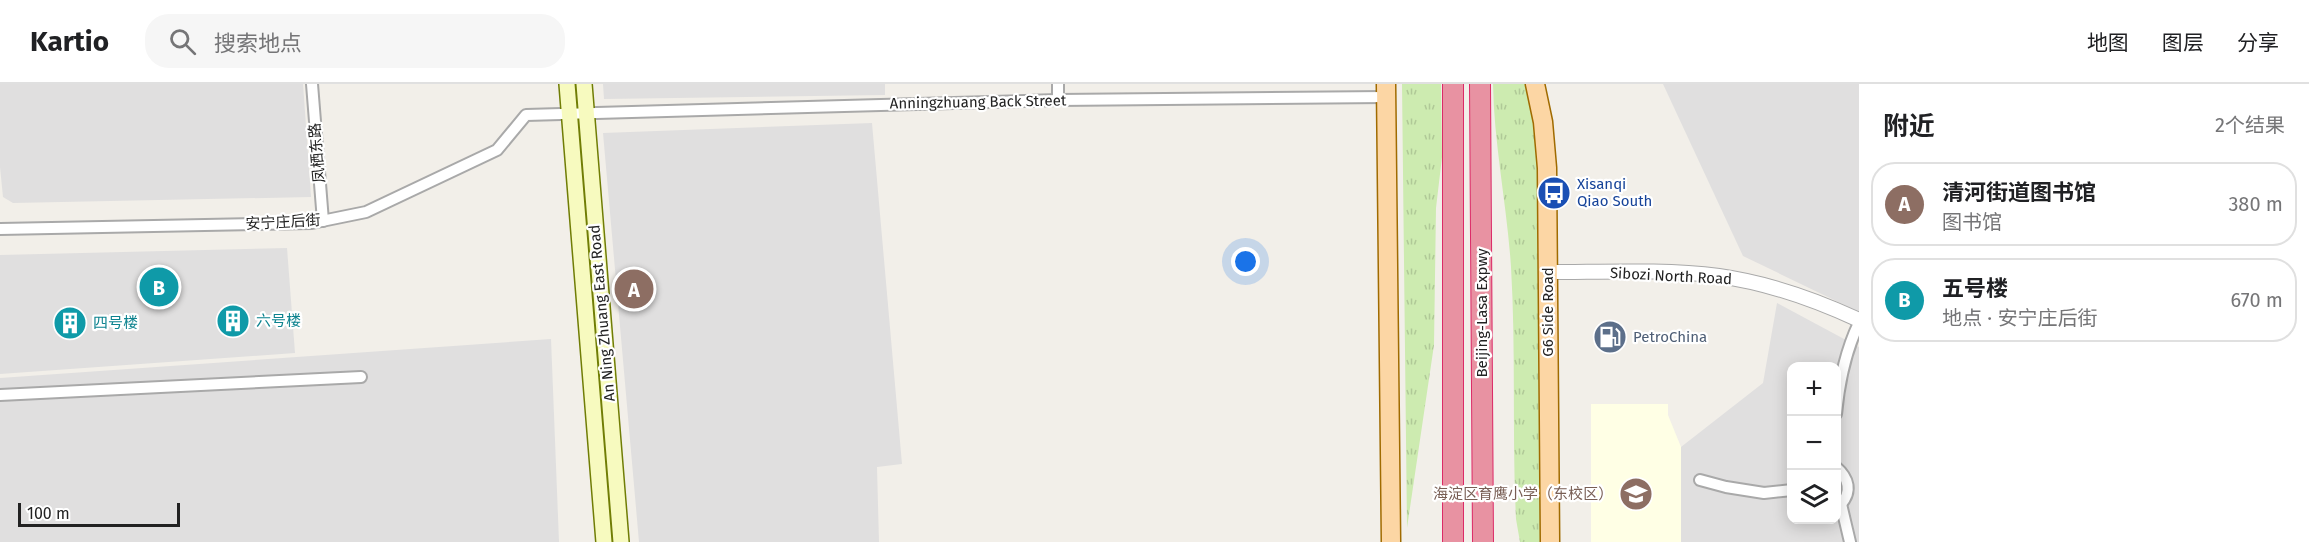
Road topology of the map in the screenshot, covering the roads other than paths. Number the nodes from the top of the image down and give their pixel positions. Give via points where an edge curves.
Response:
1 (312, 84) edge
2 (567, 84) edge
3 (584, 84) edge
4 (1058, 84) edge
5 (1453, 84) edge
6 (1480, 84) edge
7 (1534, 84) edge
8 (1386, 91) edge
9 (1058, 100) junction
10 (569, 112) junction
11 (586, 112) junction
12 (323, 221) junction
13 (0, 229) edge
14 (1548, 272) junction
15 (1859, 321) edge
16 (362, 377) dead end
17 (1841, 381) edge
18 (0, 395) edge
19 (1839, 470) edge
20 (1700, 480) dead end
21 (1854, 485) edge
22 (1787, 490) edge
23 (1841, 502) edge
24 (1841, 514) edge
25 (604, 542) edge
26 (621, 542) edge
27 (1392, 542) edge
28 (1453, 542) edge
29 (1483, 542) edge
30 (1550, 542) edge
31 (1850, 542) edge

1 - 12 street, 凤栖东路
2 - 10 main road, An Ning Zhuang East Road
3 - 11 main road, An Ning Zhuang East Road
4 - 9 street
5 - 28 highway, Beijing-Lasa Expwy
6 - 29 highway, Beijing-Lasa Expwy
7 - 14 main road, G6 Side Road via 1543,122 1547,168
8 - 9 street, Anningzhuang Back Street
8 - 27 main road
9 - 11 street, Anningzhuang Back Street
10 - 11 street, Anningzhuang Back Street
10 - 12 street, 安宁庄后街 via 526,115 497,150 366,212
10 - 25 main road, An Ning Zhuang East Road
11 - 26 main road, An Ning Zhuang East Road
12 - 13 street, 安宁庄后街
14 - 15 street, Sibozi North Road via 1718,276 1788,291
14 - 30 main road, G6 Side Road
15 - 17 street
16 - 18 street
19 - 21 street
20 - 22 street via 1764,493
21 - 23 street
24 - 31 street

